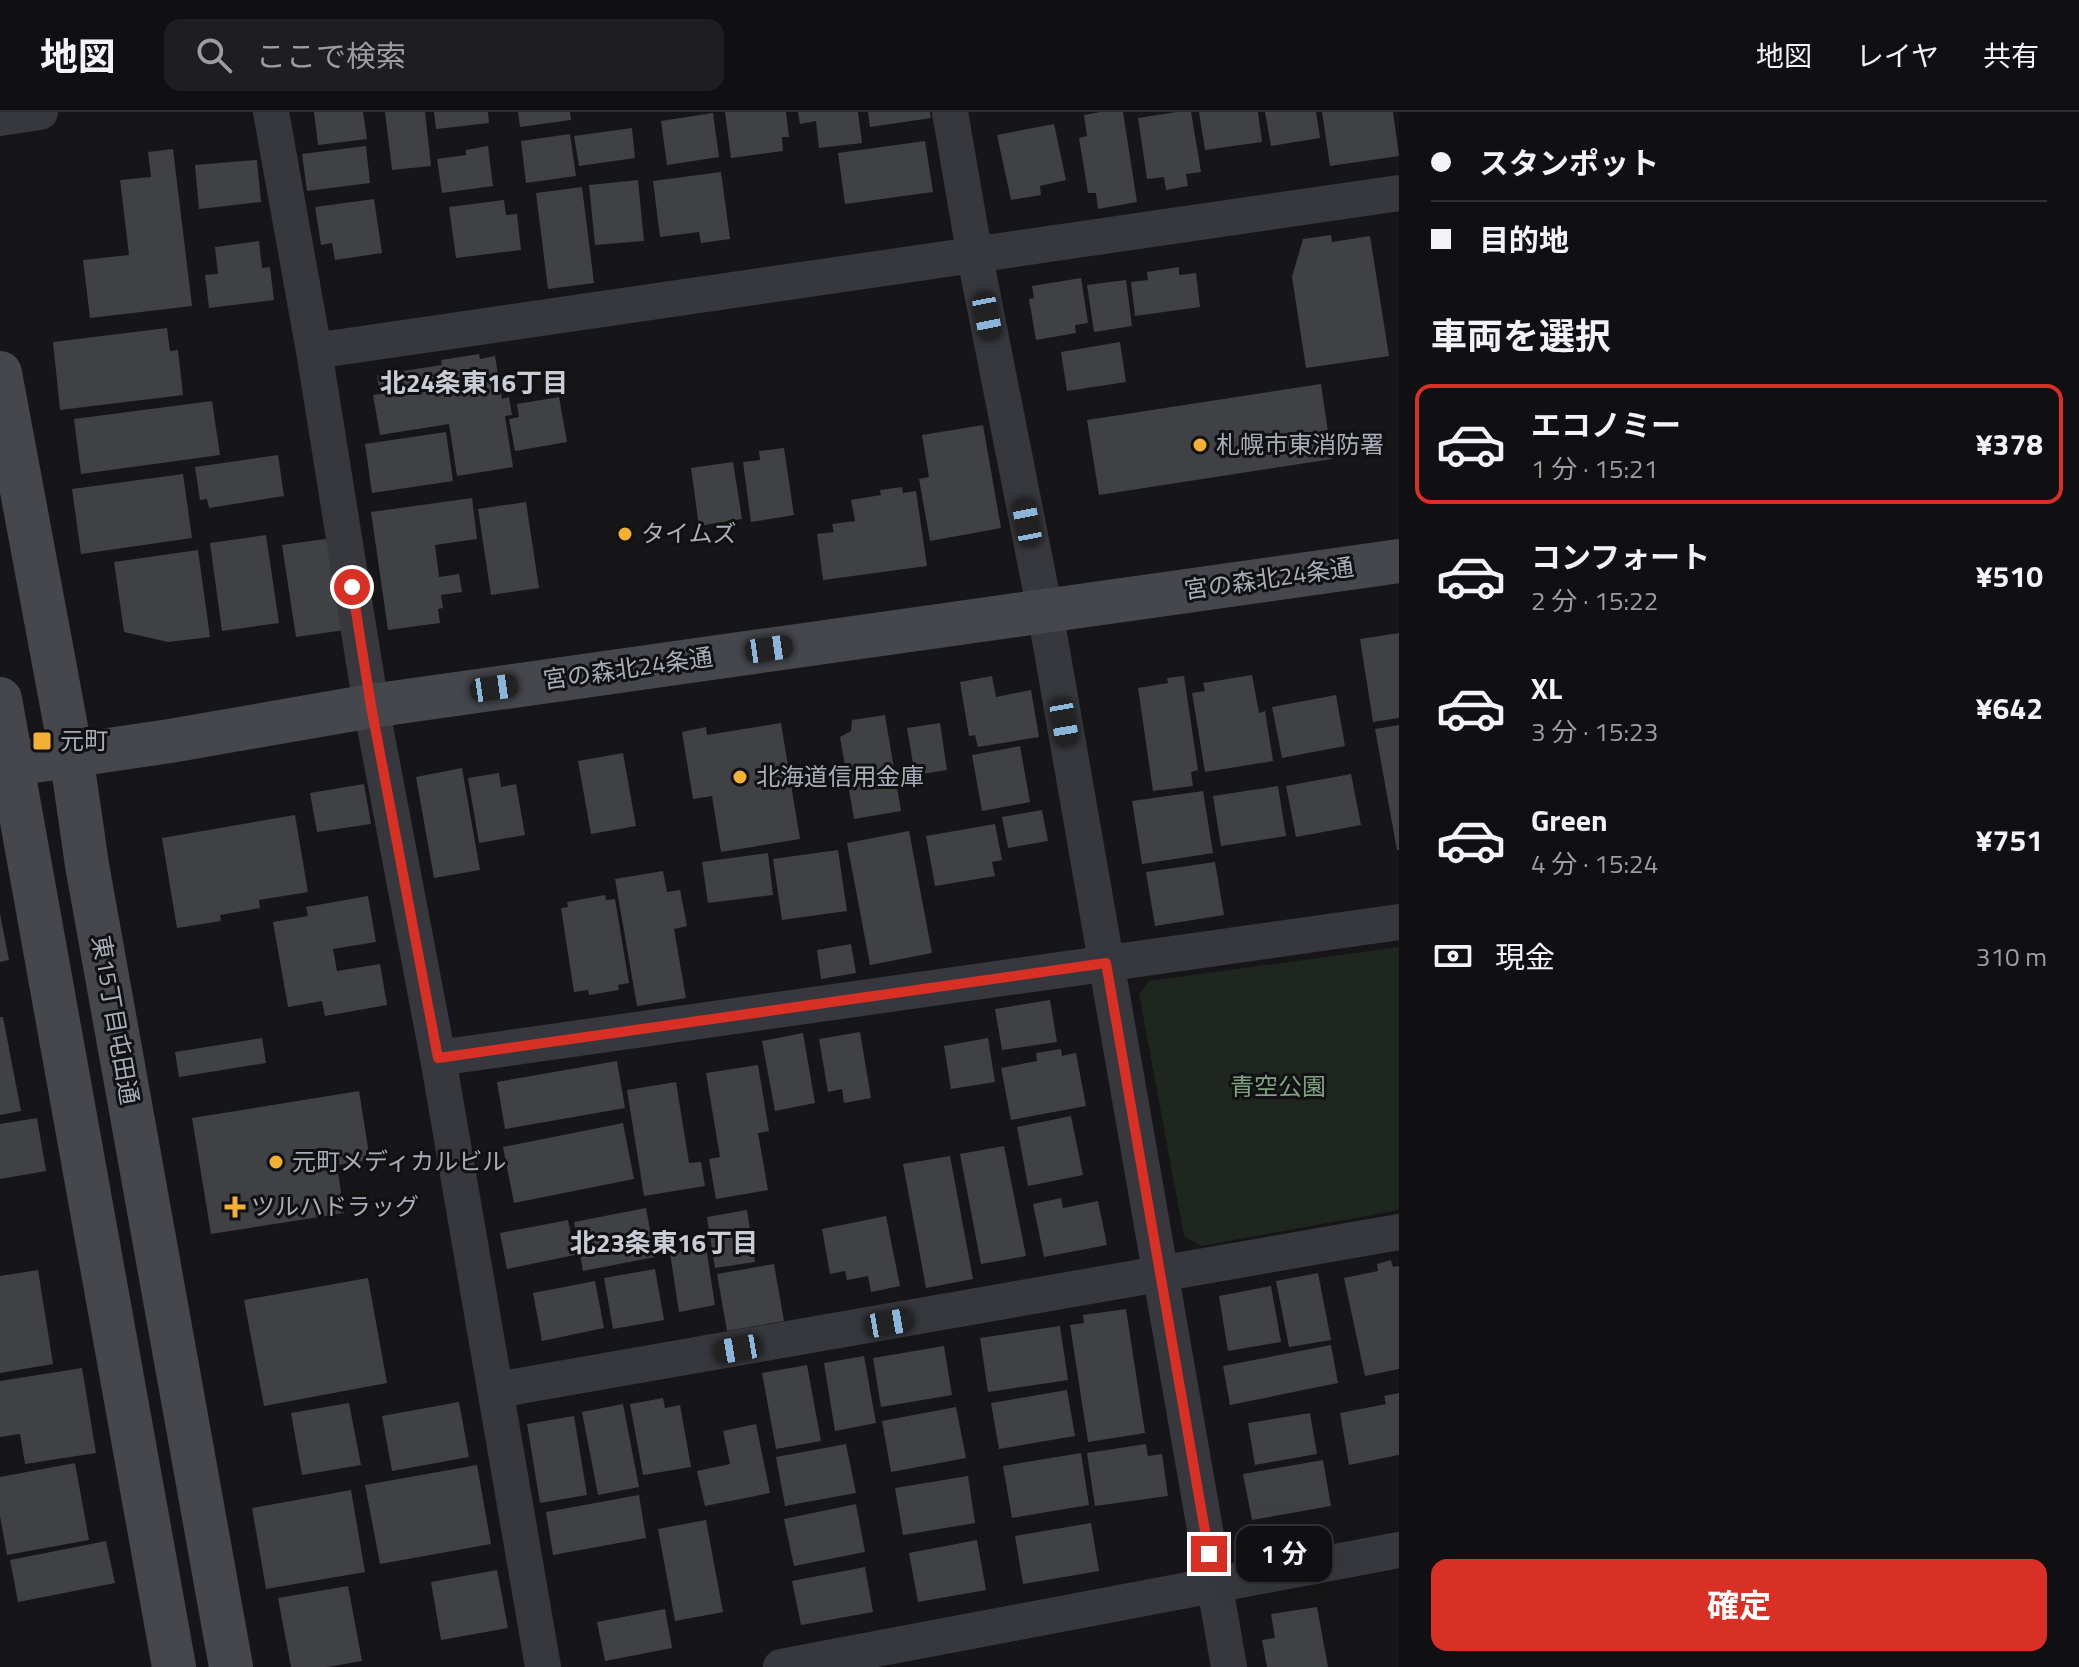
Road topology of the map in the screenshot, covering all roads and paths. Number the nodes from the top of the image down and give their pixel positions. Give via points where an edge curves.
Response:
1 (40, 112) edge
2 (271, 112) edge
3 (950, 112) edge
4 (0, 118) edge
5 (1399, 193) edge
6 (975, 257) junction
7 (314, 351) junction
8 (0, 373) edge
9 (1399, 561) edge
10 (1045, 611) junction
11 (0, 699) edge
12 (371, 706) junction
13 (71, 754) junction
14 (6, 765) edge
15 (1399, 922) edge
16 (1106, 963) junction
17 (438, 1058) junction
18 (1399, 1232) edge
19 (1161, 1276) junction
20 (496, 1390) junction
21 (1399, 1550) edge
22 (1215, 1585) junction
23 (174, 1667) edge
24 (231, 1667) edge
25 (543, 1667) edge
26 (781, 1667) edge
27 (1229, 1667) edge

1 - 4 street
2 - 7 street
3 - 6 street
5 - 6 street
6 - 7 street
6 - 10 street
7 - 12 street
8 - 13 street, 東15丁目屯田通
9 - 10 street, 宮の森北24条通
10 - 12 street, 宮の森北24条通
10 - 16 street
11 - 14 street
12 - 13 street, 宮の森北24条通
12 - 17 street
13 - 14 street, 宮の森北24条通
13 - 24 street, 東15丁目屯田通
14 - 23 street
15 - 16 street
16 - 17 street
16 - 19 street
17 - 20 street
18 - 19 street
19 - 20 street
19 - 22 street
20 - 25 street
21 - 22 street
22 - 26 street
22 - 27 street

